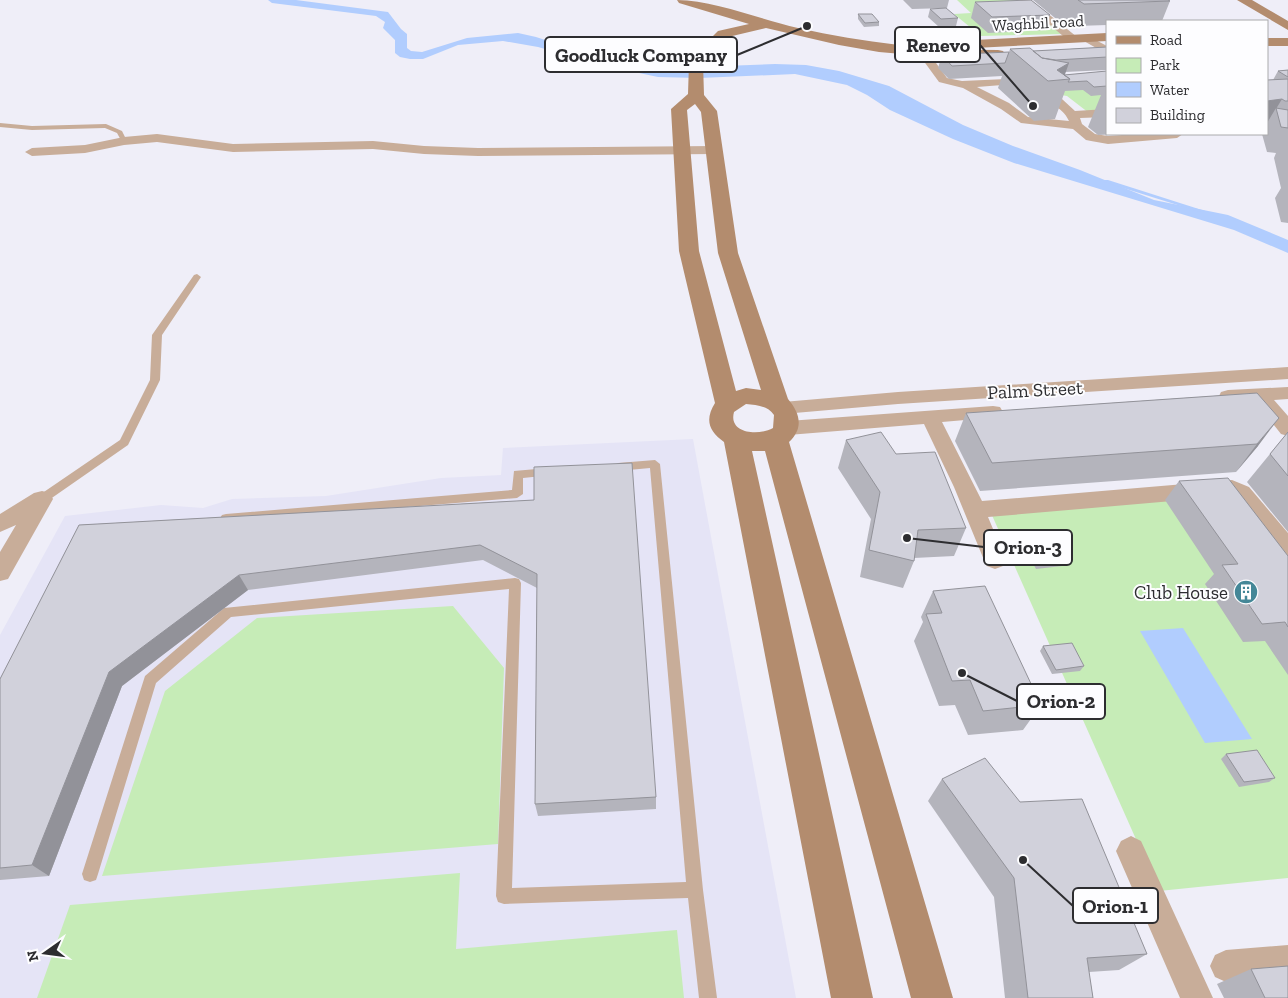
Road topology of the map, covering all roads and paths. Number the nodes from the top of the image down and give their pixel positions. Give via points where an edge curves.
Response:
1 (683, 0) edge
2 (1025, 0) edge
3 (1243, 0) edge
4 (711, 4) edge
5 (1229, 5) dead end
6 (1252, 20) edge
7 (773, 24) junction
8 (1288, 26) edge
9 (723, 34) junction
10 (1268, 34) edge
11 (1080, 39) junction
12 (1287, 39) edge
13 (909, 43) junction
14 (1106, 44) edge
15 (924, 54) junction
16 (1038, 80) edge
17 (1019, 81) junction
18 (956, 85) junction
19 (696, 90) junction
20 (1106, 114) edge
21 (1075, 121) junction
22 (0, 125) edge
23 (1166, 135) edge
24 (124, 141) junction
25 (715, 150) junction
26 (683, 151) junction
27 (32, 152) dead end
28 (197, 277) dead end
29 (1288, 373) edge
30 (1246, 377) junction
31 (1288, 393) edge
32 (1259, 394) junction
33 (1210, 398) edge
34 (727, 403) junction
35 (1007, 411) edge
36 (929, 416) junction
37 (781, 419) junction
38 (1288, 429) edge
39 (736, 438) junction
40 (606, 468) edge
41 (557, 471) edge
42 (42, 500) junction
43 (976, 510) junction
44 (212, 519) edge
45 (0, 524) edge
46 (1288, 549) edge
47 (995, 560) dead end
48 (0, 572) edge
49 (1131, 851) dead end
50 (90, 874) dead end
51 (695, 890) junction
52 (1288, 961) edge
53 (1226, 966) dead end
54 (708, 998) edge
55 (852, 998) edge
56 (932, 998) edge
57 (1197, 998) edge

1 - 4 main road, Waghbil road
2 - 11 street
3 - 8 main road
4 - 7 main road, Waghbil road
4 - 7 main road, Waghbil road
4 - 9 main road
5 - 6 main road
7 - 9 main road
7 - 13 main road, Waghbil road
7 - 15 main road, Waghbil road
9 - 19 main road via 696,63
10 - 12 main road
11 - 13 main road, Waghbil road via 946,45
11 - 14 main road, Waghbil road
13 - 15 street
14 - 15 main road, Waghbil road via 984,54
15 - 18 street via 943,80
16 - 17 street
17 - 18 street
17 - 21 street via 1033,94 1058,102
18 - 21 street via 967,86 1030,122
19 - 25 main road via 709,110
19 - 26 main road via 679,109
20 - 21 street
21 - 23 street via 1091,137 1108,140
22 - 24 lane via 32,128 106,126 120,132
24 - 26 street via 158,138 233,148 373,145 478,152
24 - 27 street via 85,149
25 - 26 street
25 - 37 main road via 728,253
26 - 34 main road via 689,251
28 - 42 lane via 157,335 154,380 124,442
29 - 30 street, Palm Street
30 - 32 street
30 - 37 street, Palm Street via 898,398
31 - 32 street
32 - 33 street
32 - 38 street
34 - 37 main road via 740,397 756,396
34 - 39 main road via 721,411 721,423
35 - 36 street
36 - 37 street
36 - 43 street
37 - 39 main road via 756,442
37 - 56 main road
39 - 55 main road
40 - 51 lane via 655,464
41 - 44 lane via 518,474 517,494
42 - 45 street
42 - 48 street
43 - 46 street via 1232,488 1242,492
43 - 47 street
49 - 57 street
50 - 51 lane via 150,680 228,612 515,583 504,896
51 - 54 lane
52 - 53 street

